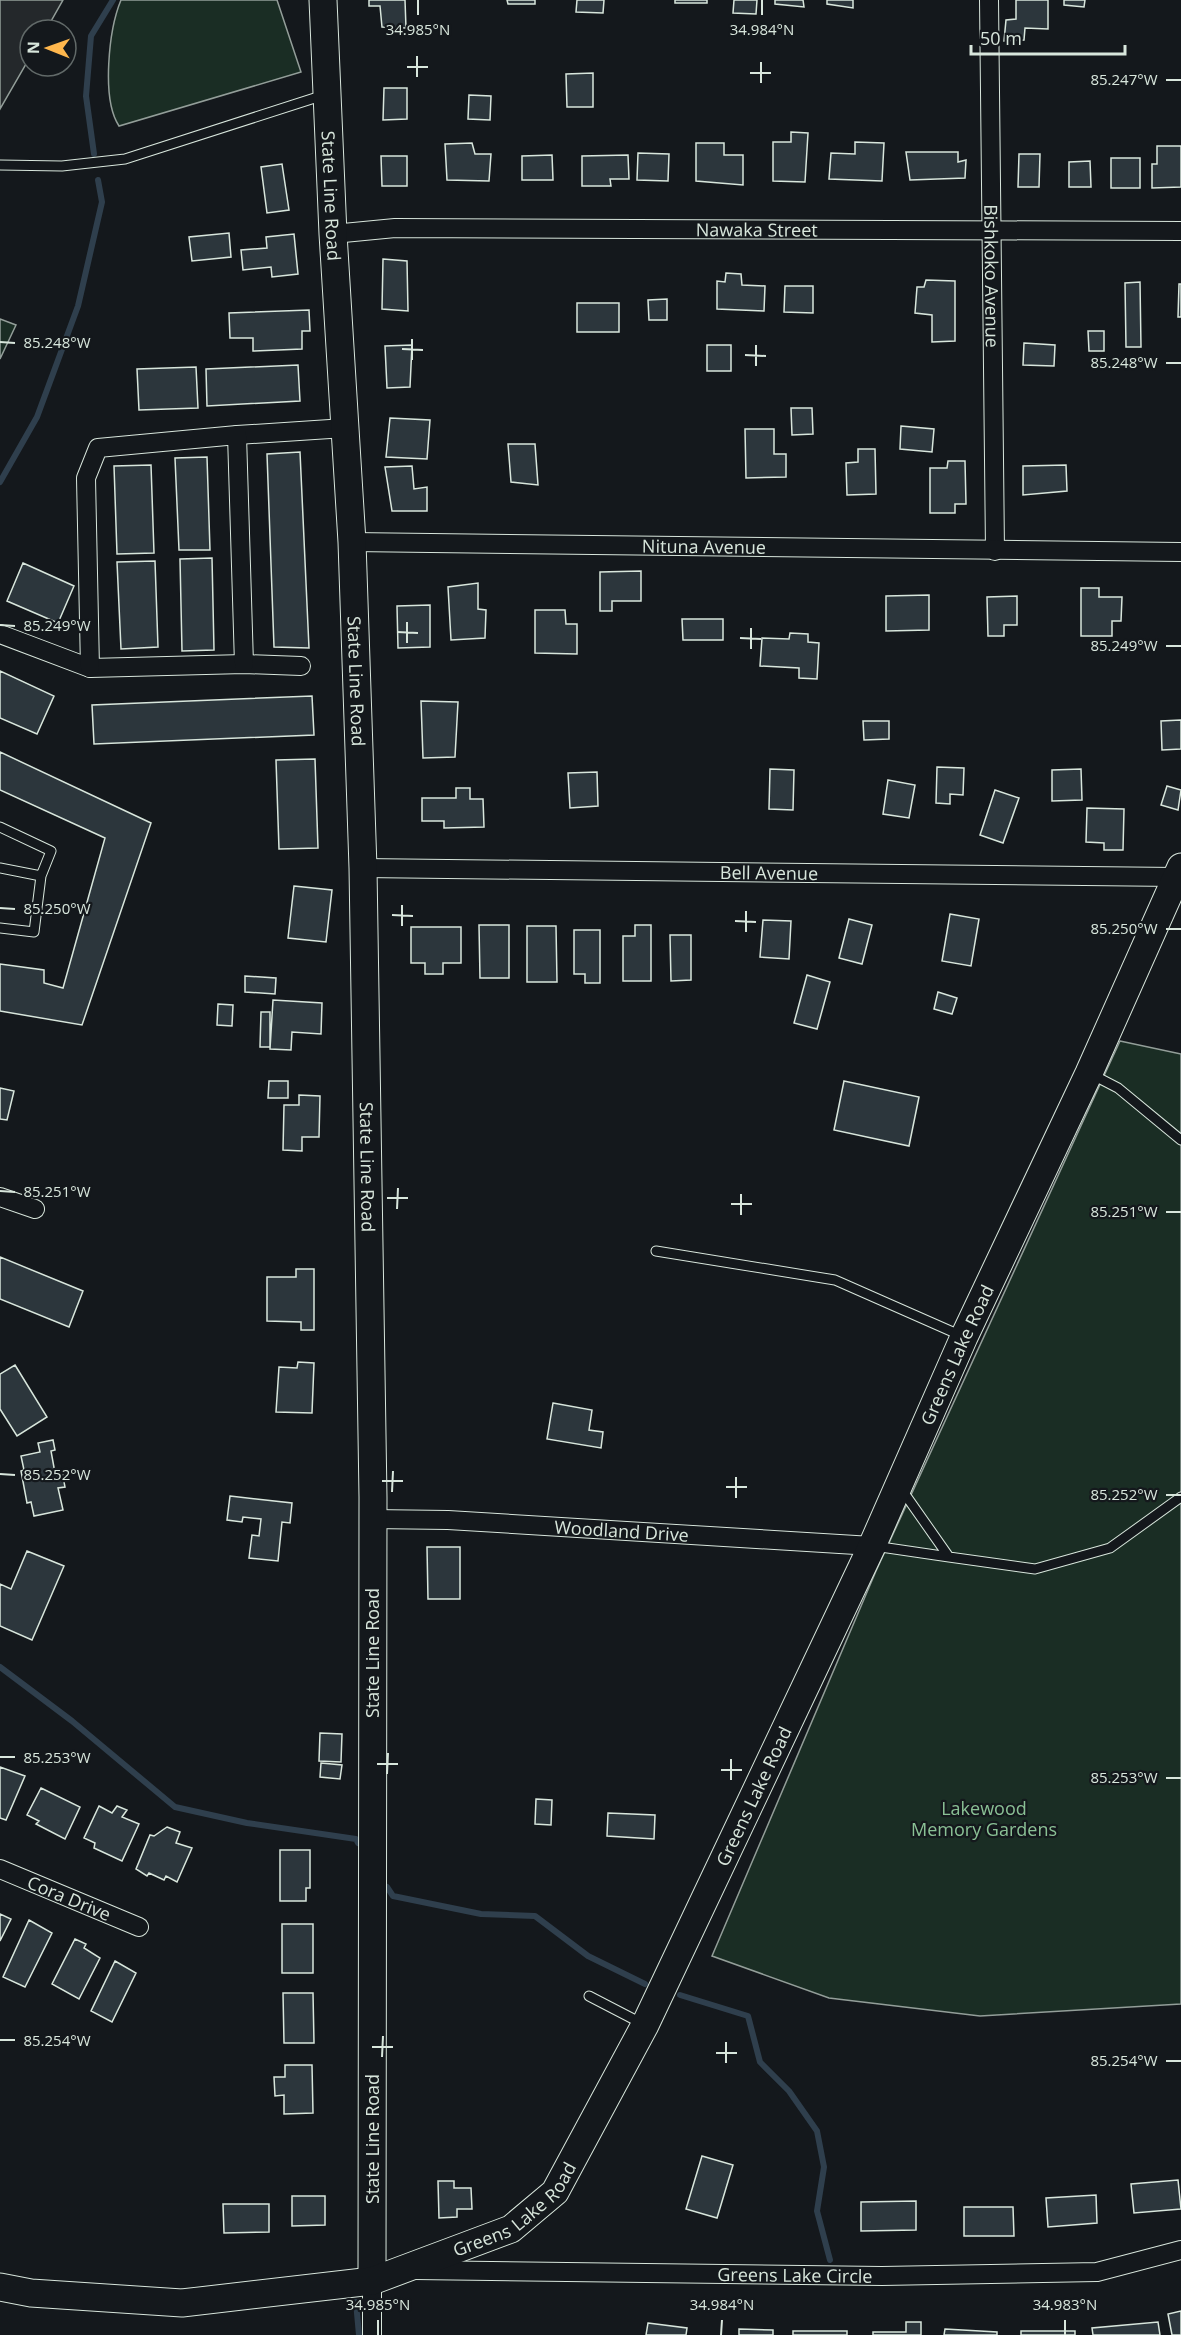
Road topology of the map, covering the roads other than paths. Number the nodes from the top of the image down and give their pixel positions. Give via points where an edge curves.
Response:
1 (323, 0) edge
2 (989, 0) edge
3 (329, 93) junction
4 (0, 165) edge
5 (993, 230) junction
6 (1181, 231) edge
7 (333, 234) junction
8 (345, 428) junction
9 (237, 435) junction
10 (352, 542) junction
11 (995, 551) junction
12 (1181, 552) edge
13 (0, 633) edge
14 (244, 664) junction
15 (302, 666) dead end
16 (90, 668) junction
17 (0, 827) edge
18 (0, 868) edge
19 (363, 868) junction
20 (1178, 872) edge
21 (41, 876) junction
22 (0, 928) edge
23 (1089, 1072) junction
24 (1181, 1140) edge
25 (0, 1197) edge
26 (35, 1209) dead end
27 (656, 1251) dead end
28 (964, 1337) junction
29 (897, 1484) junction
30 (1181, 1497) edge
31 (372, 1519) junction
32 (872, 1546) junction
33 (949, 1557) junction
34 (0, 1869) edge
35 (139, 1927) dead end
36 (589, 1996) dead end
37 (645, 2025) junction
38 (1181, 2250) edge
39 (404, 2270) junction
40 (372, 2281) junction
41 (0, 2287) edge
42 (372, 2335) edge

1 - 3 street, State Line Road
2 - 5 street, Bishkoko Avenue
3 - 4 lane via 125,159 62,166
3 - 7 street, State Line Road
5 - 6 street, Nawaka Street
5 - 7 street, Nawaka Street via 395,228
5 - 11 street, Bishkoko Avenue
7 - 8 street, State Line Road
8 - 9 street
8 - 10 street, State Line Road
9 - 14 street
9 - 16 street via 98,448 86,478
10 - 11 street, Nituna Avenue
10 - 19 street, State Line Road
11 - 12 street, Nituna Avenue
13 - 16 street
14 - 15 street
14 - 16 street
17 - 21 lane via 51,851
18 - 21 lane
19 - 20 street, Bell Avenue
19 - 31 street, State Line Road
20 - 23 street, Greens Lake Road
21 - 22 lane via 34,932
23 - 24 lane via 1118,1088
23 - 28 street, Greens Lake Road
25 - 26 street
27 - 28 lane via 835,1280
28 - 29 street, Greens Lake Road
29 - 32 street, Greens Lake Road
29 - 33 lane
30 - 33 lane via 1110,1548 1035,1569
31 - 32 street, Woodland Drive via 448,1520
31 - 40 street, State Line Road
32 - 33 lane
32 - 37 street, Greens Lake Road
34 - 35 street, Cora Drive
36 - 37 lane
37 - 39 street, Greens Lake Road via 555,2192 511,2229
38 - 39 street, Greens Lake Circle via 1097,2272 882,2276
39 - 40 street, Greens Lake Road
40 - 41 street, Greens Lake Road via 182,2302 31,2293
40 - 42 street, State Line Road

